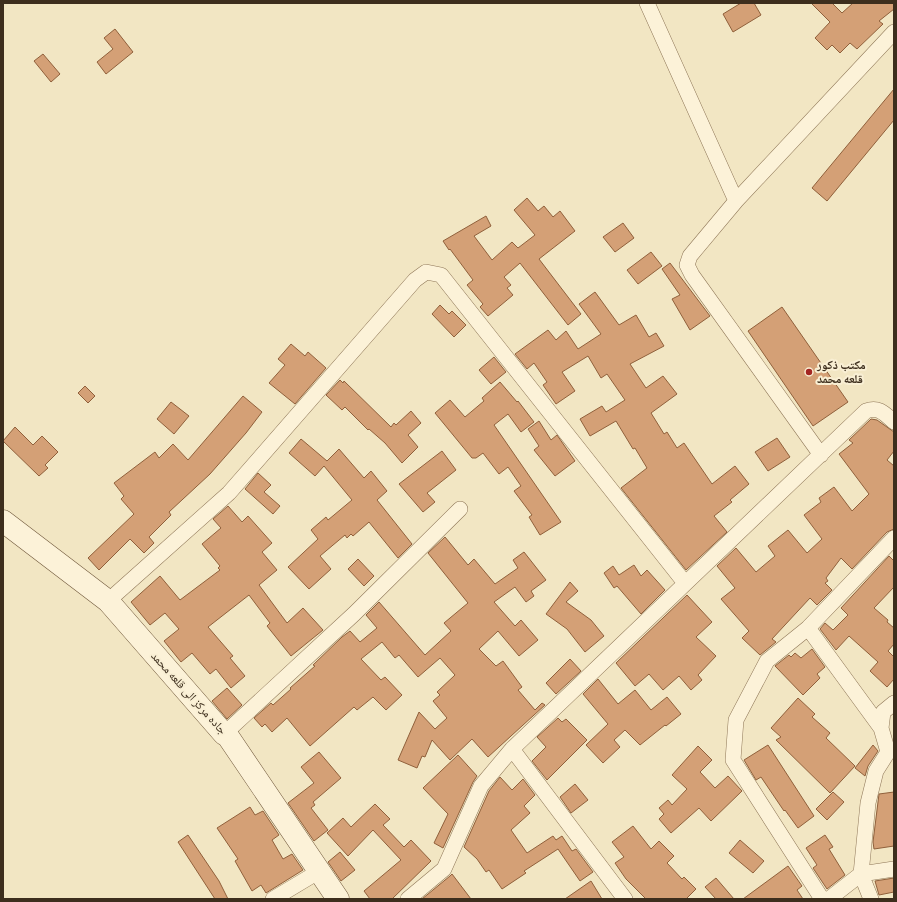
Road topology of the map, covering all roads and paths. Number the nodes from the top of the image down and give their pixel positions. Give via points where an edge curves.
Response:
1 (647, 3) edge
2 (894, 32) edge
3 (736, 201) junction
4 (894, 422) edge
5 (821, 455) junction
6 (460, 509) dead end
7 (3, 521) edge
8 (894, 538) edge
9 (685, 583) junction
10 (108, 601) junction
11 (808, 628) junction
12 (894, 703) edge
13 (881, 728) junction
14 (224, 734) junction
15 (512, 749) junction
16 (894, 869) edge
17 (318, 872) junction
18 (861, 874) junction
19 (273, 899) edge
20 (338, 899) edge
21 (408, 899) edge
22 (625, 899) edge
23 (822, 899) edge
24 (829, 899) edge
25 (871, 899) edge

1 - 3 street
2 - 3 street
3 - 5 street via 690,256 687,265
4 - 5 street via 880,410 874,408 866,411
5 - 9 street
6 - 14 street via 354,614
7 - 10 street, جاده مرکز الی قلعه محمد
8 - 11 street
9 - 10 street via 441,275 426,272 415,280 229,493
9 - 15 street
10 - 14 street, جاده مرکز الی قلعه محمد
11 - 13 street
11 - 23 street via 767,661 736,720 733,760
12 - 13 street via 883,712
13 - 18 street via 888,752 876,771 868,803
14 - 17 street, جاده مرکز الی قلعه محمد
15 - 21 street via 481,786 444,869
15 - 22 street
16 - 18 street
17 - 19 street
17 - 20 street, جاده مرکز الی قلعه محمد
18 - 24 street
18 - 25 street

